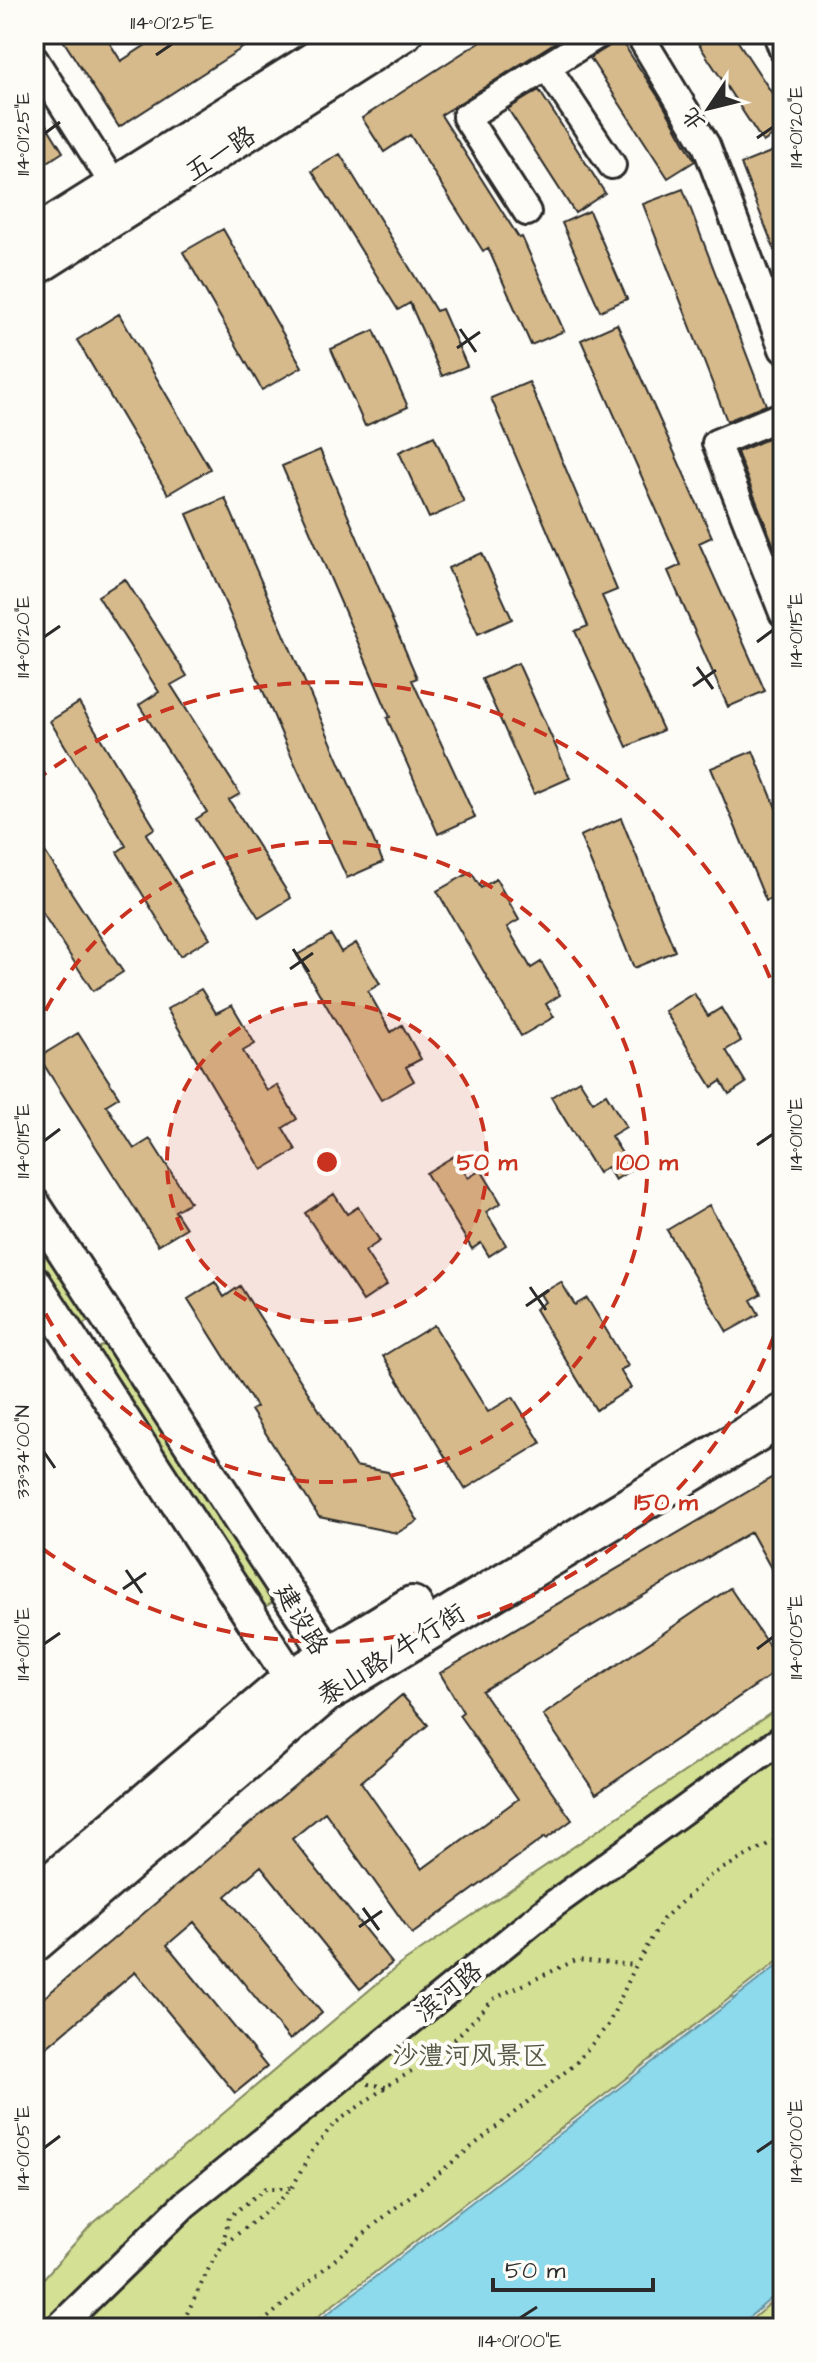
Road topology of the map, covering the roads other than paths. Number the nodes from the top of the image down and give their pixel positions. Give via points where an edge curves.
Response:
1 (352, 34) edge
2 (405, 34) edge
3 (599, 34) edge
4 (639, 34) edge
5 (777, 34) edge
6 (783, 50) edge
7 (34, 59) edge
8 (547, 67) junction
9 (612, 165) dead end
10 (122, 198) junction
11 (527, 212) dead end
12 (34, 234) edge
13 (34, 270) edge
14 (783, 349) edge
15 (783, 415) edge
16 (783, 613) edge
17 (34, 1205) edge
18 (34, 1282) edge
19 (110, 1322) junction
20 (75, 1346) junction
21 (783, 1386) edge
22 (783, 1415) edge
23 (315, 1676) junction
24 (783, 1738) edge
25 (34, 1899) edge
26 (34, 1941) edge
27 (58, 2328) edge

1 - 10 street, 五一路
2 - 10 street, 五一路
3 - 8 street
4 - 14 street via 706,145
5 - 6 street
7 - 10 street
8 - 9 street
8 - 11 street via 466,117
10 - 12 street, 五一路
10 - 13 street, 五一路
15 - 16 street via 716,443
17 - 19 street, 建设路
18 - 20 street, 建设路
19 - 20 street
19 - 23 street, 建设路
20 - 23 street, 建设路
21 - 23 main road, 泰山路/牛行街
22 - 23 main road, 泰山路/牛行街
23 - 25 main road, 泰山路/牛行街
23 - 26 main road, 泰山路/牛行街
24 - 27 street, 滨河路 via 554,1904 185,2204

